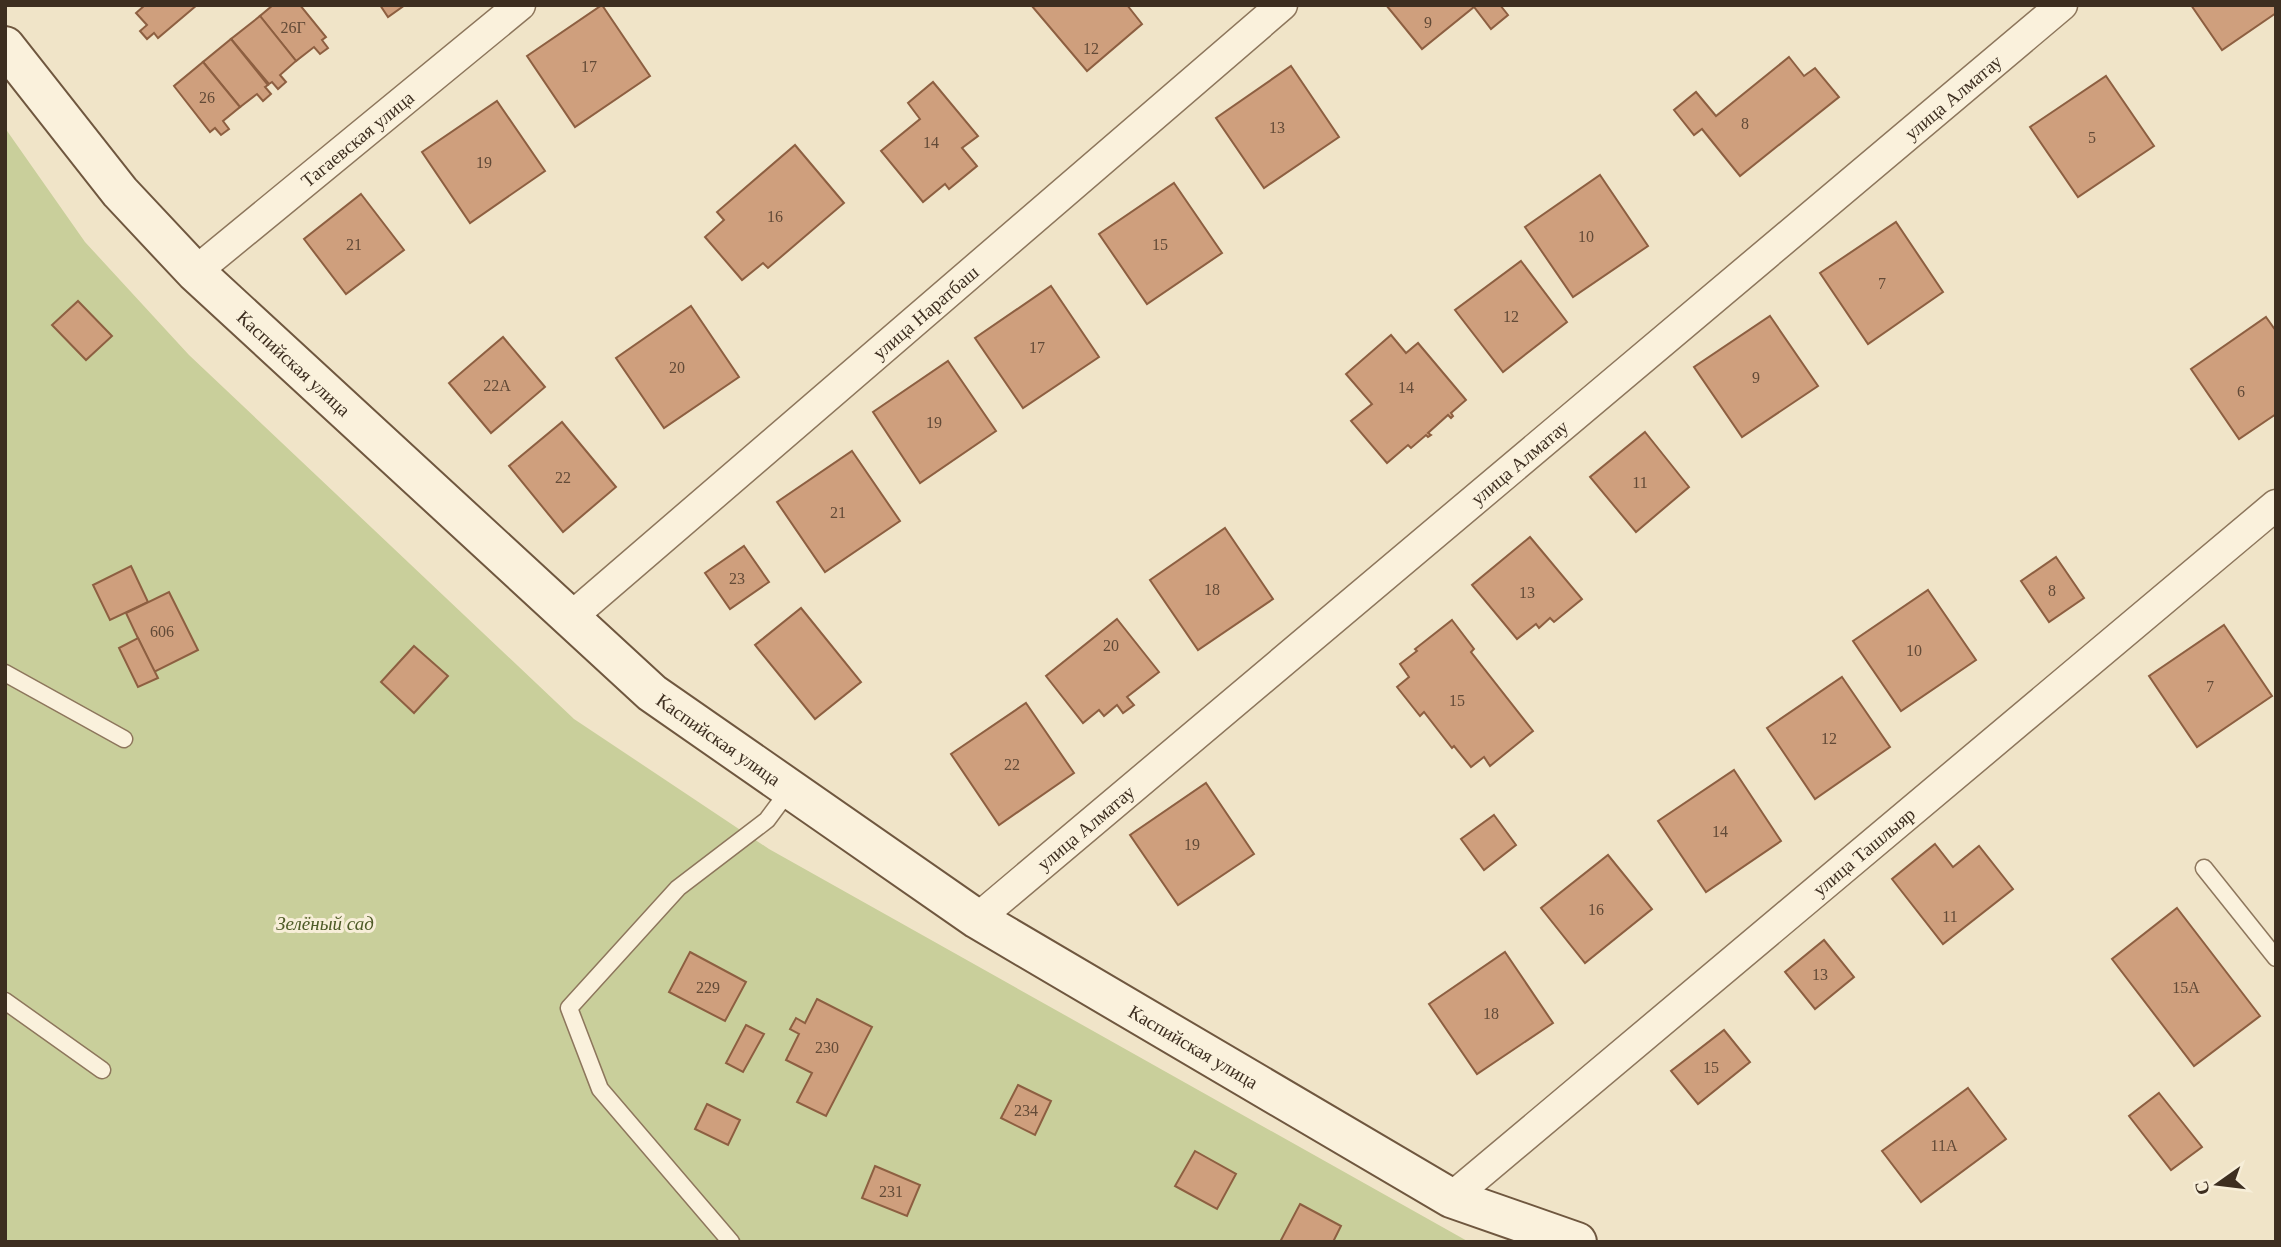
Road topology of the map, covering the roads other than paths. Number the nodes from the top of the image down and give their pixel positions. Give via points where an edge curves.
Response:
1 (520, 5) edge
2 (1282, 5) edge
3 (2062, 5) edge
4 (5, 46) edge
5 (195, 272) junction
6 (2276, 505) edge
7 (570, 618) junction
8 (5, 673) edge
9 (124, 740) dead end
10 (790, 789) junction
11 (2204, 868) dead end
12 (976, 919) junction
13 (2276, 958) edge
14 (5, 1001) edge
15 (102, 1070) dead end
16 (1451, 1198) junction
17 (731, 1242) edge
18 (1577, 1242) edge

1 - 5 street, Тагаевская улица
2 - 7 street, улица Наратбаш
3 - 12 street, улица Алматау
4 - 5 street, Каспийская улица via 120,192
5 - 7 street, Каспийская улица
6 - 16 street, улица Ташлыяр
7 - 10 street, Каспийская улица via 652,693
8 - 9 lane
10 - 12 street, Каспийская улица
10 - 17 lane via 767,820 678,888 569,1008 600,1089
11 - 13 lane
12 - 16 street, Каспийская улица
14 - 15 lane
16 - 18 street, Каспийская улица

